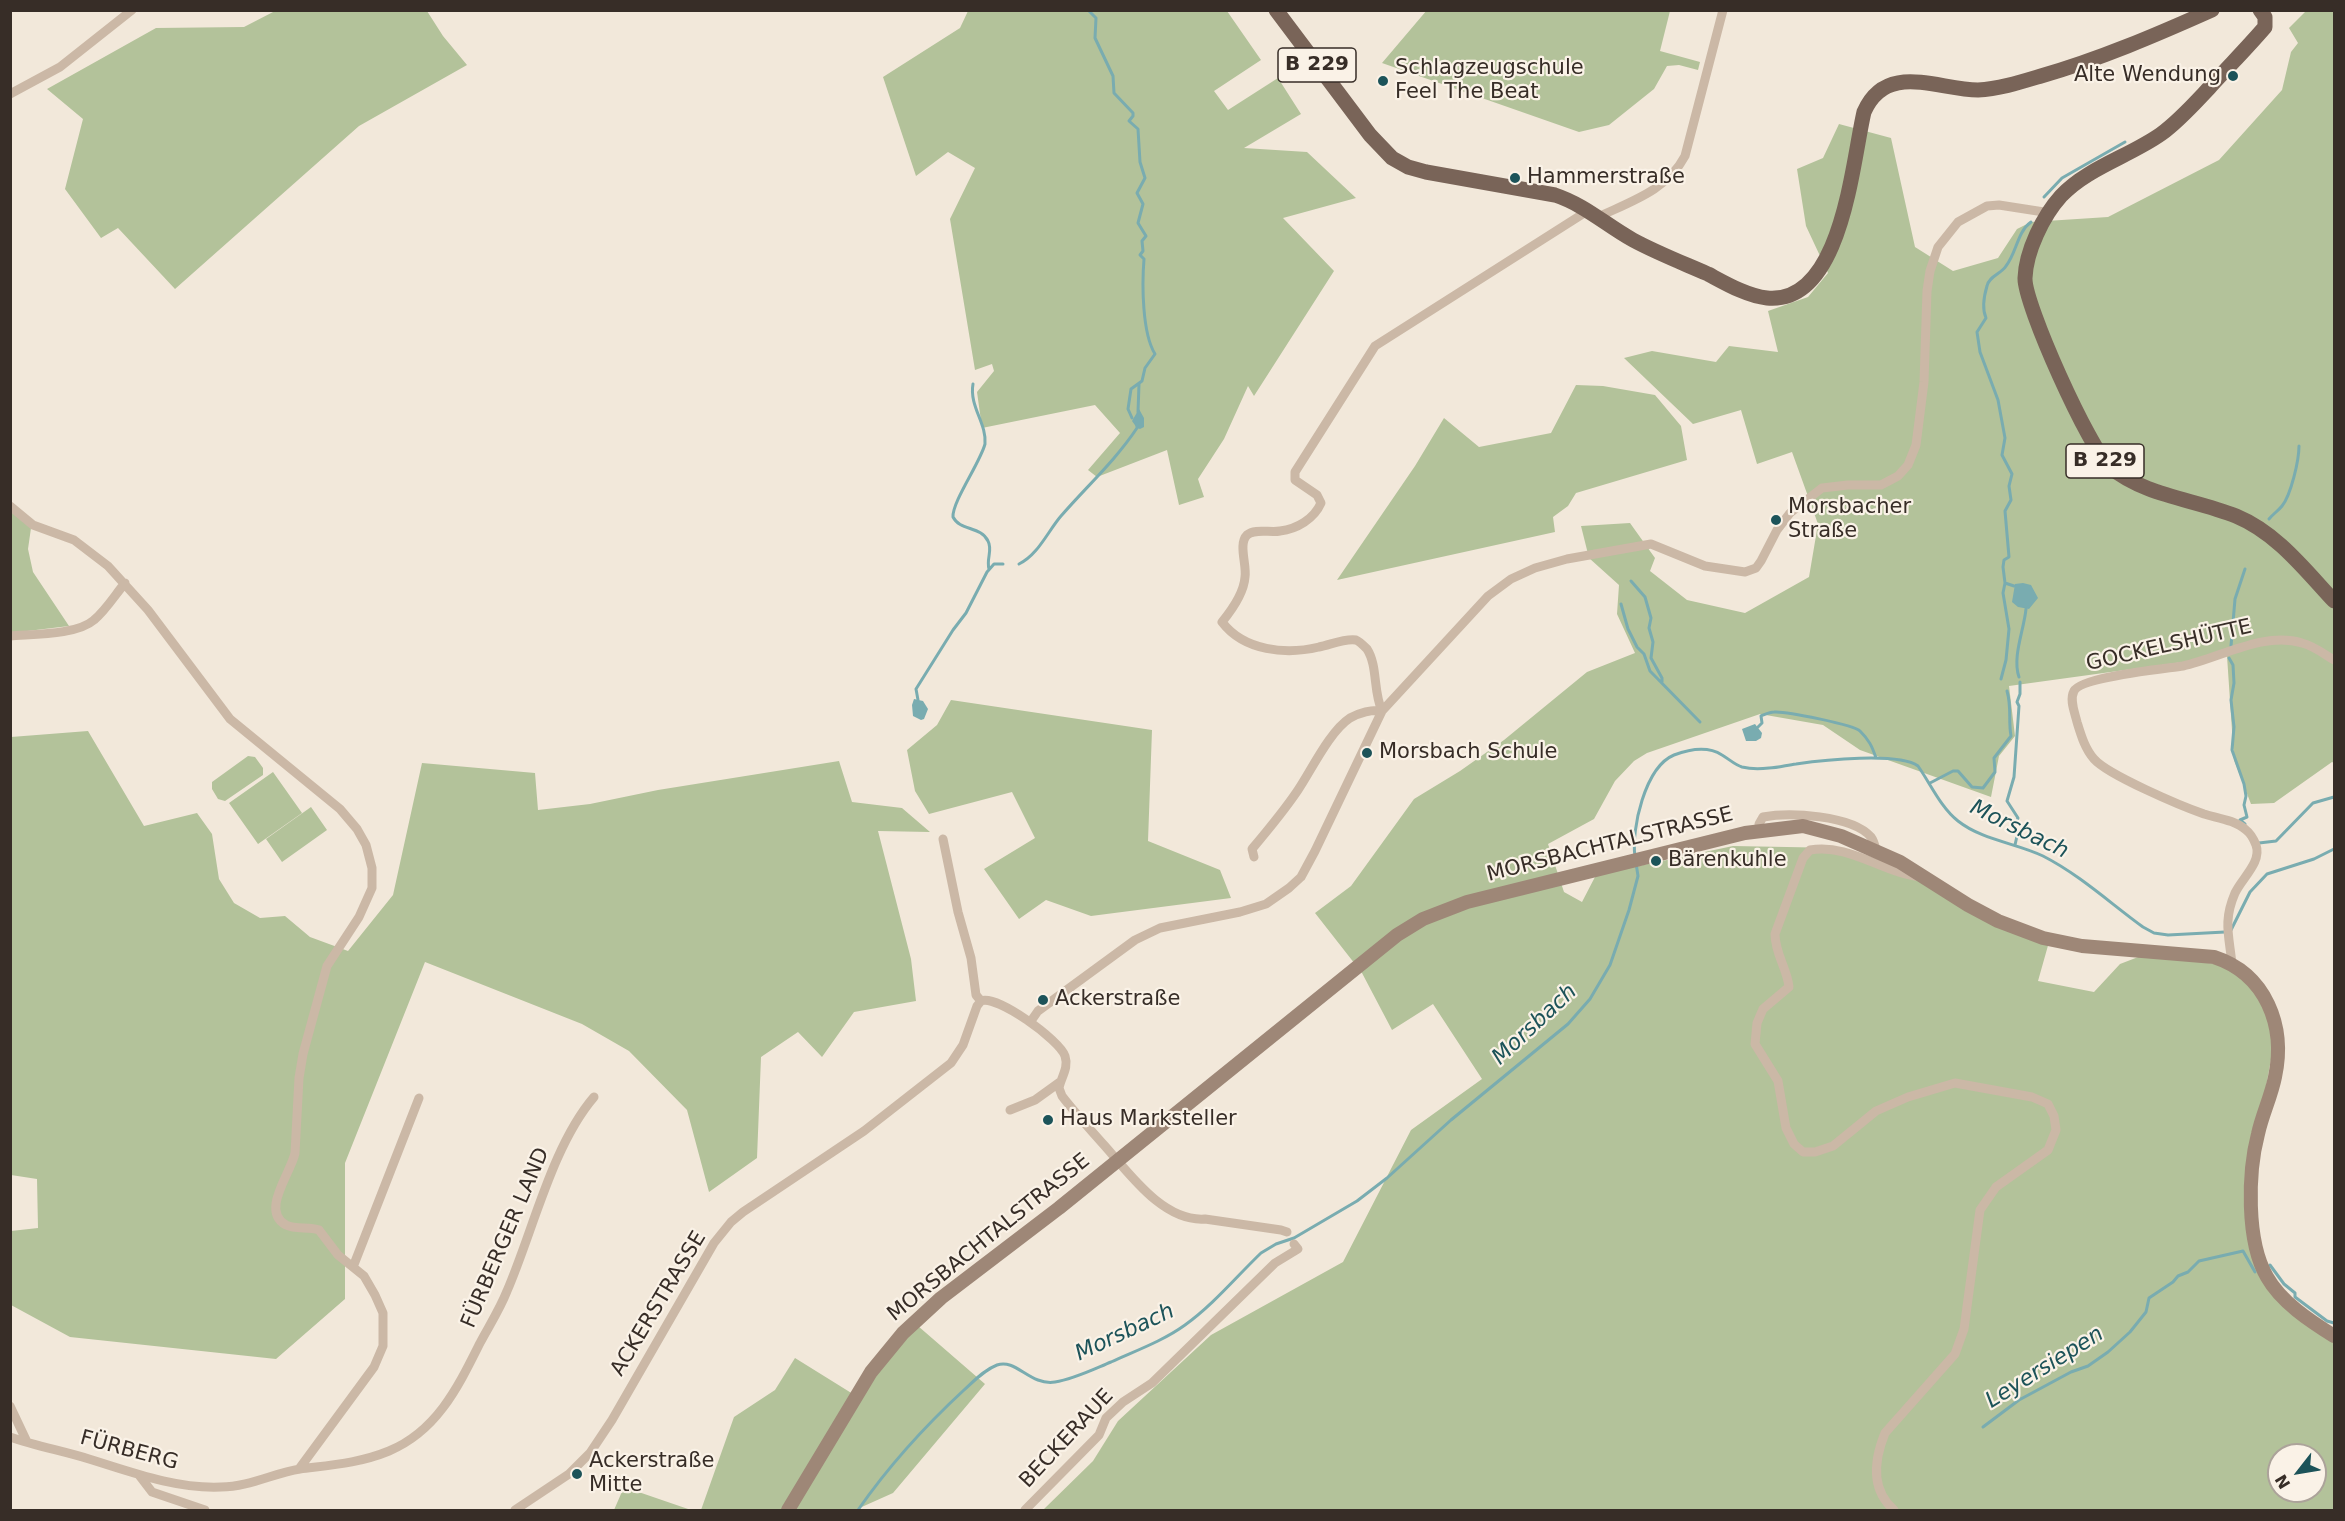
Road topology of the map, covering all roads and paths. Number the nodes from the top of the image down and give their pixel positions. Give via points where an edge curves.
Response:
1 (132, 10) edge
2 (1276, 10) edge
3 (1723, 10) edge
4 (2212, 10) edge
5 (2260, 10) edge
6 (10, 93) edge
7 (2051, 209) junction
8 (1594, 213) junction
9 (10, 506) edge
10 (125, 583) junction
11 (2334, 601) edge
12 (10, 636) edge
13 (2334, 660) edge
14 (1382, 711) junction
15 (943, 839) dead end
16 (1254, 857) dead end
17 (1925, 878) junction
18 (2232, 964) junction
19 (981, 1001) junction
20 (1030, 1021) junction
21 (1060, 1082) junction
22 (594, 1097) dead end
23 (419, 1098) dead end
24 (1011, 1110) dead end
25 (1117, 1160) junction
26 (1287, 1232) dead end
27 (1296, 1247) dead end
28 (354, 1267) junction
29 (2334, 1336) edge
30 (10, 1406) edge
31 (10, 1437) edge
32 (27, 1442) junction
33 (298, 1469) junction
34 (139, 1475) junction
35 (224, 1488) joint
36 (205, 1510) edge
37 (515, 1510) edge
38 (788, 1510) edge
39 (1025, 1510) edge
40 (1894, 1510) edge

1 - 6 street via 60,67
2 - 8 main road, B 229 via 1357,120 1392,159 1426,172 1555,195
3 - 8 street via 1680,167 1656,189
4 - 8 main road, B 229 via 2107,56 2006,85 1978,90 1906,82 1881,88 1864,112 1828,256 1812,280 1788,294 1765,298 1747,292 1634,240
5 - 7 main road, B 229 via 2265,27 2175,123 2153,140 2077,182
7 - 11 main road, B 229 via 2028,262 2027,296 2100,456 2141,486 2219,510 2260,529
7 - 14 street via 2044,212 1987,206 1958,222 1938,247 1927,291 1924,382 1916,445 1908,465 1890,482 1822,488 1790,513 1756,568 1745,572 1705,566 1651,544 1567,559 1519,575 1488,596
8 - 14 street via 1375,346 1295,472 1295,480 1317,495 1321,503 1317,512 1280,531 1255,532 1243,544 1245,580 1222,622 1228,631 1261,648 1278,650 1306,650 1349,640 1361,643 1367,650
9 - 10 street via 33,525 87,548
10 - 12 street via 87,626
10 - 28 street via 230,719 340,810 357,829 370,855 370,896 327,966 315,1008 299,1078 293,1164 275,1206 287,1226 319,1230 338,1255
13 - 18 street, GOCKELSHÜTTE via 2303,643 2274,640 2192,664 2094,679 2075,689 2072,702 2079,728 2089,753 2099,764 2185,806 2238,824 2251,836 2258,855 2236,891 2228,914
14 - 16 street via 1360,714 1337,730 1289,804 1252,849
14 - 20 street via 1315,851 1301,877 1289,888 1266,904 1160,928 1135,940 1038,1011
15 - 19 street via 972,958 976,995
17 - 18 main road, MORSBACHTALSTRASSE via 1998,921 2043,938 2082,946 2204,955
17 - 25 main road, MORSBACHTALSTRASSE via 1876,850 1803,826 1760,831 1442,910 1410,926
17 - 40 street via 1842,851 1824,847 1810,850 1803,858 1775,934 1775,946 1790,987 1764,1010 1757,1023 1755,1044 1778,1082 1786,1128 1803,1152 1833,1146 1892,1103 1955,1083 2032,1097 2048,1104 2054,1116 2056,1130 2048,1150 1996,1187 1980,1210 1964,1329 1955,1354 1885,1433 1875,1476 1882,1497
18 - 29 main road, MORSBACHTALSTRASSE via 2262,992 2278,1034 2276,1074 2253,1159 2253,1226 2258,1259 2281,1296
19 - 20 street via 990,1000
19 - 37 street, ACKERSTRASSE via 951,1063 872,1126 731,1222 714,1243 590,1453 569,1474
20 - 21 street via 1065,1055 1066,1068
21 - 24 street via 1035,1100
21 - 25 street via 1062,1096
22 - 33 street, FÜRBERGER LAND via 582,1111 556,1162 507,1293 452,1398 412,1438 390,1450 362,1460
23 - 28 street
25 - 26 street via 1142,1189 1182,1216
25 - 38 main road, MORSBACHTALSTRASSE via 941,1298 903,1333 871,1372
27 - 39 street, BECKERAUE via 1152,1383 1106,1418 1099,1435
28 - 33 street via 364,1276 383,1313 383,1346 374,1367
30 - 32 street
31 - 32 street, FÜRBERG
32 - 34 street, FÜRBERG
33 - 35 street, FÜRBERGER LAND
34 - 35 street, FÜRBERG
34 - 36 street via 152,1492

